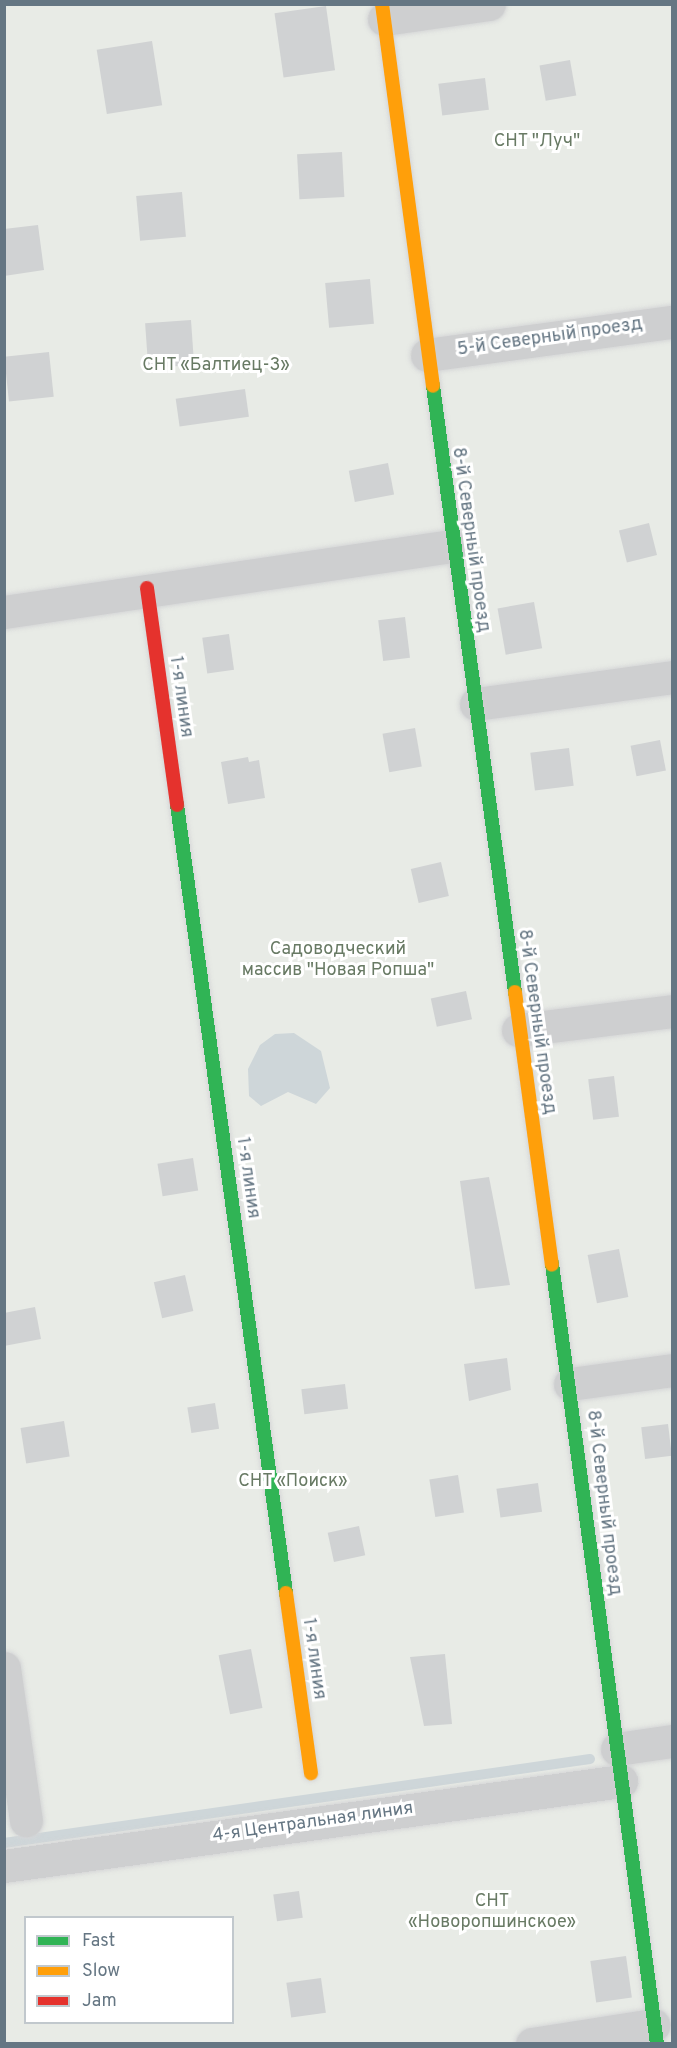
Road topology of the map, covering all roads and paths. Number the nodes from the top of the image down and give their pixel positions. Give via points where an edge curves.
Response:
1 (489, 4) edge
2 (383, 12) edge
3 (672, 322) edge
4 (427, 355) junction
5 (452, 546) junction
6 (147, 588) junction
7 (4, 612) edge
8 (672, 677) edge
9 (476, 704) junction
10 (672, 1011) edge
11 (518, 1030) junction
12 (672, 1370) edge
13 (570, 1384) junction
14 (4, 1668) edge
15 (672, 1741) edge
16 (617, 1749) junction
17 (311, 1773) dead end
18 (621, 1781) junction
19 (26, 1820) dead end
20 (4, 1866) edge
21 (656, 2034) edge
22 (532, 2043) edge

1 - 2 street
2 - 4 street, 8-й Северный проезд
3 - 4 street, 5-й Северный проезд
4 - 5 street, 8-й Северный проезд
5 - 6 street
5 - 9 street, 8-й Северный проезд
6 - 7 street
6 - 17 street, 1-я линия
8 - 9 street
9 - 11 street, 8-й Северный проезд
10 - 11 street
11 - 13 street, 8-й Северный проезд
12 - 13 street
13 - 16 street, 8-й Северный проезд
14 - 19 street
15 - 16 street
16 - 18 street, 8-й Северный проезд
18 - 20 street, 4-я Центральная линия
18 - 21 street, 8-й Северный проезд
21 - 22 street

